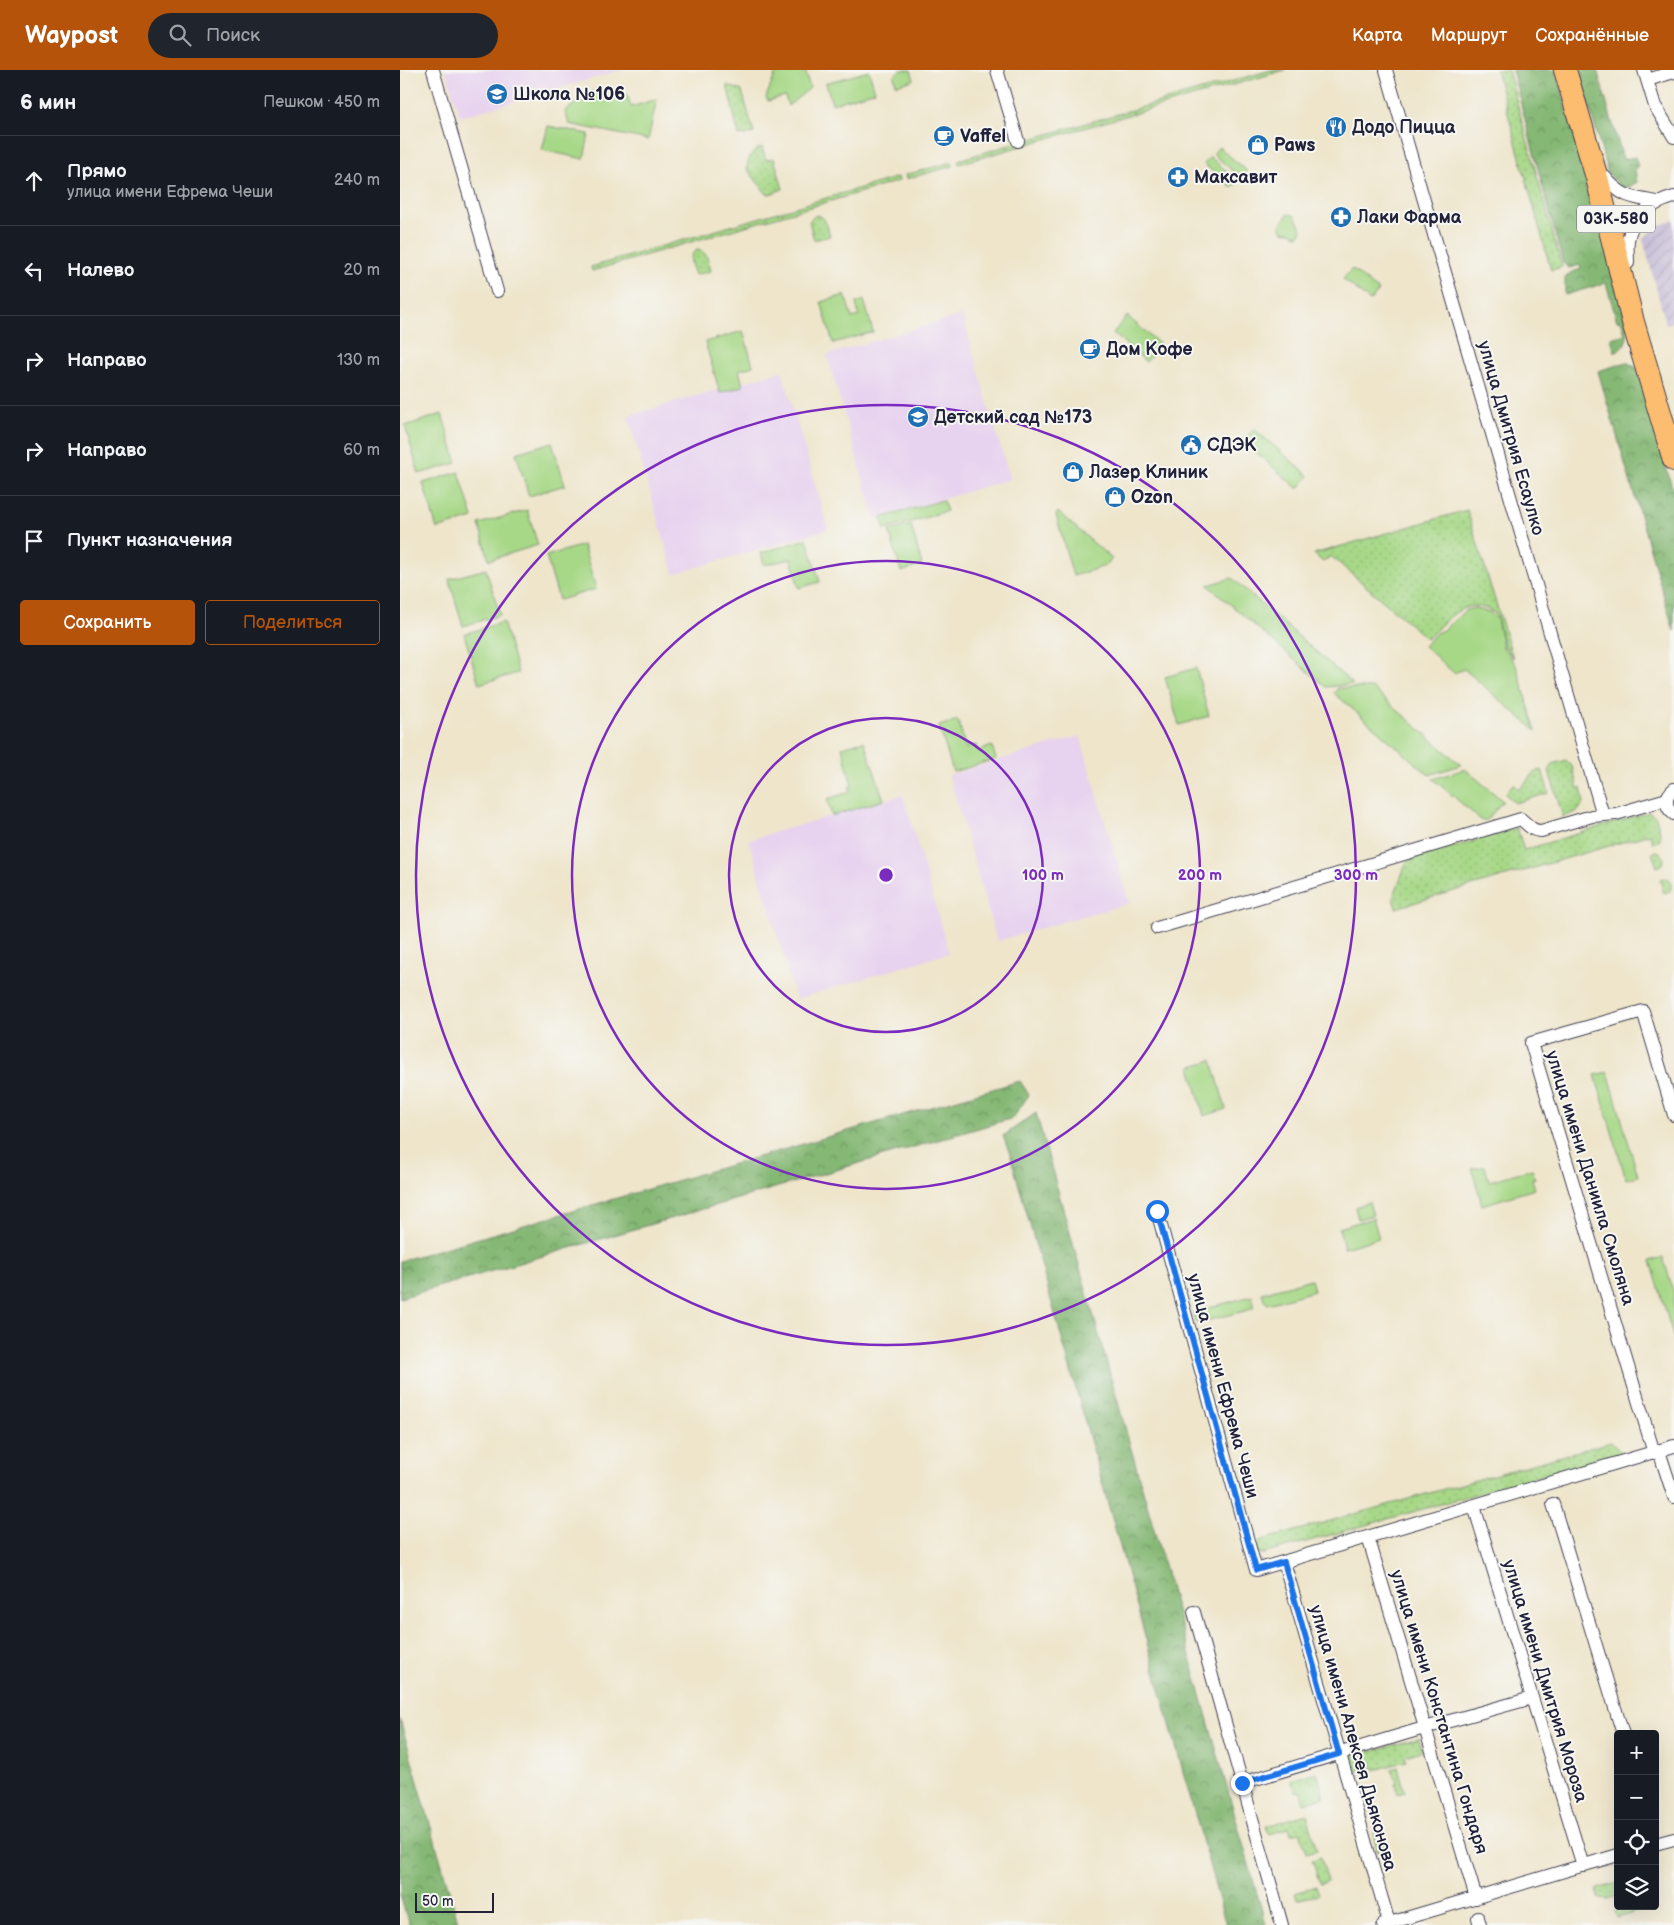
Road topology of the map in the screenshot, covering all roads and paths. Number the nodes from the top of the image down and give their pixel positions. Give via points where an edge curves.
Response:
1 (433, 70) edge
2 (998, 70) edge
3 (1386, 70) edge
4 (1565, 70) edge
5 (1575, 70) edge
6 (1674, 72) edge
7 (1646, 75) edge
8 (1674, 137) edge
9 (1018, 141) dead end
10 (1604, 176) junction
11 (1674, 197) edge
12 (1657, 202) junction
13 (1628, 263) junction
14 (497, 291) dead end
15 (1674, 422) edge
16 (1674, 460) edge
17 (1670, 794) edge
18 (1674, 814) edge
19 (1603, 815) junction
20 (1158, 928) dead end
21 (1674, 1115) edge
22 (1157, 1211) dead end
23 (1674, 1446) edge
24 (1656, 1452) junction
25 (1674, 1497) edge
26 (1552, 1504) dead end
27 (1474, 1506) junction
28 (1368, 1537) junction
29 (1284, 1562) junction
30 (1194, 1612) dead end
31 (1532, 1698) junction
32 (1426, 1729) junction
33 (1622, 1730) edge
34 (1339, 1754) junction
35 (1242, 1783) junction
36 (1674, 1839) edge
37 (1659, 1842) edge
38 (1614, 1857) edge
39 (1583, 1866) junction
40 (1476, 1898) junction
41 (1386, 1924) edge
42 (1282, 1925) edge

1 - 14 street
2 - 9 street
3 - 19 street, улица Дмитрия Есаулко
4 - 16 highway, 03К-580
5 - 10 highway, 03К-580
6 - 7 street
7 - 8 street via 1655,106
10 - 12 street via 1614,188 1630,198
10 - 13 highway, 03К-580
11 - 12 street
12 - 13 street via 1634,224 1628,240
13 - 15 highway, 03К-580
17 - 18 street via 1668,808
17 - 19 street via 1616,814
19 - 20 street via 1541,831 1535,831 1522,819
21 - 24 street, улица имени Даниила Смоляна via 1643,1011 1531,1043
22 - 29 street, улица имени Ефрема Чеши via 1256,1570
23 - 24 street
24 - 25 street, улица имени Даниила Смоляна
24 - 27 street
26 - 33 street
27 - 28 street
27 - 31 street, улица имени Дмитрия Мороза
28 - 29 street
28 - 32 street, улица имени Константина Гондаря
29 - 34 street, улица имени Алексея Дьяконова
30 - 35 street
31 - 32 street
31 - 39 street, улица имени Дмитрия Мороза
32 - 34 street
32 - 40 street, улица имени Константина Гондаря
34 - 35 street
34 - 41 street, улица имени Алексея Дьяконова
35 - 42 street
36 - 37 street
38 - 39 street
39 - 40 street
40 - 41 street

